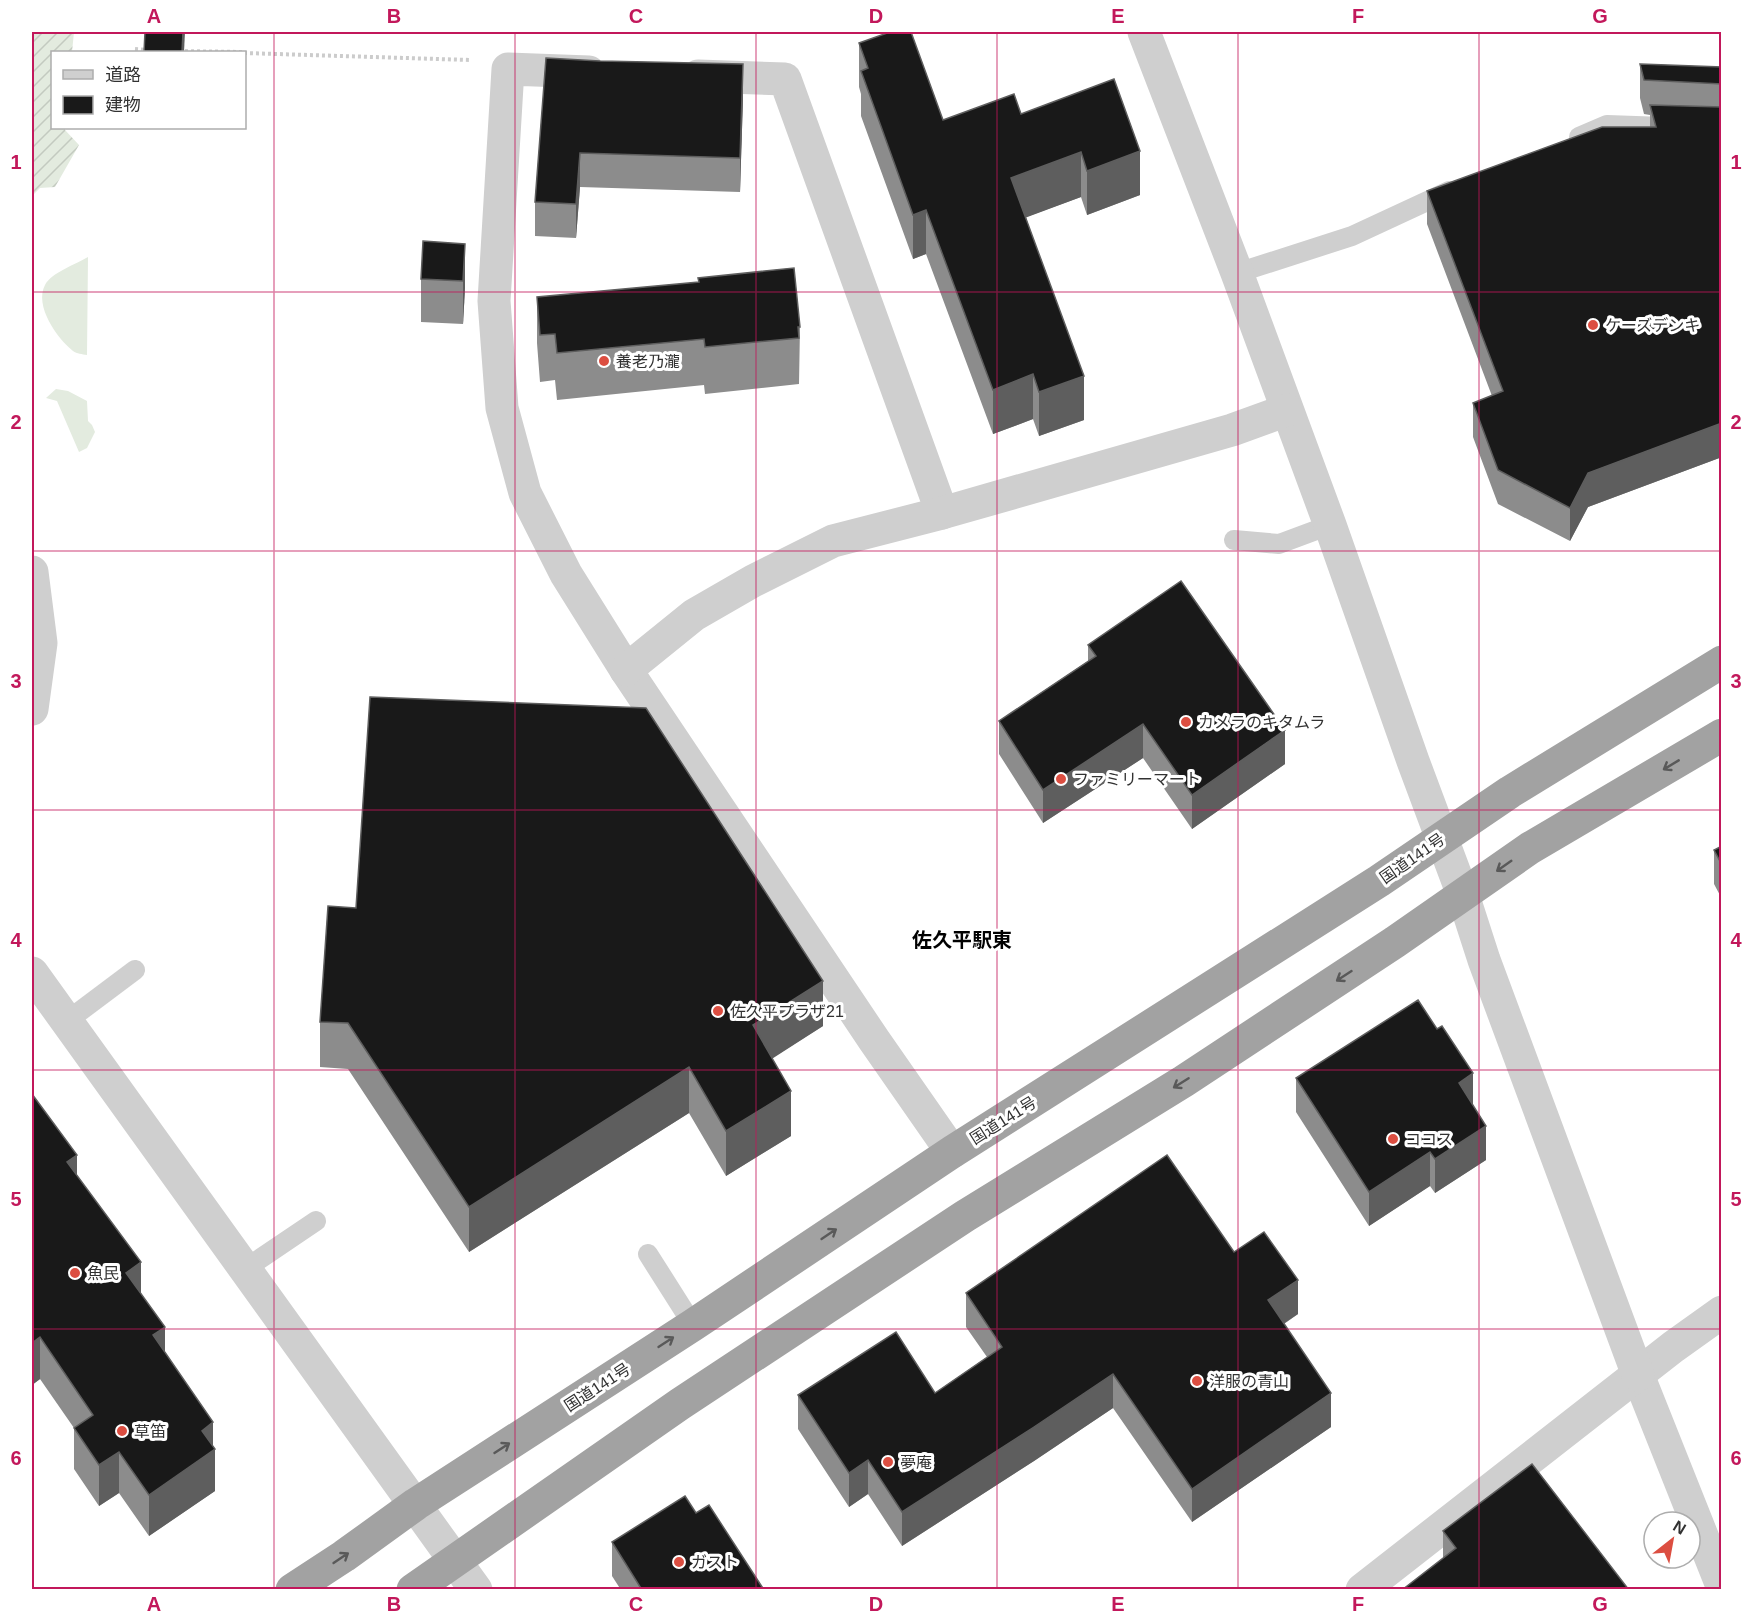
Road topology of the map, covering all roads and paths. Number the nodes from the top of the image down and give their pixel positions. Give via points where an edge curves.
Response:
1 (1148, 43) edge
2 (135, 49) dead end
3 (159, 50) edge
4 (170, 50) edge
5 (194, 51) edge
6 (246, 53) edge
7 (508, 69) junction
8 (624, 74) edge
9 (670, 75) edge
10 (1722, 129) edge
11 (1565, 143) edge
12 (1470, 182) edge
13 (1237, 273) junction
14 (1287, 410) junction
15 (942, 513) junction
16 (1330, 525) junction
17 (1234, 540) dead end
18 (32, 572) edge
19 (35, 659) edge
20 (1722, 662) edge
21 (626, 670) junction
22 (32, 709) edge
23 (1722, 735) edge
24 (1441, 837) junction
25 (1463, 895) junction
26 (135, 970) dead end
27 (32, 973) edge
28 (67, 1020) junction
29 (952, 1152) junction
30 (316, 1221) dead end
31 (648, 1254) dead end
32 (245, 1269) junction
33 (1722, 1312) edge
34 (693, 1325) junction
35 (1638, 1375) junction
36 (416, 1504) junction
37 (456, 1560) junction
38 (1722, 1586) edge
39 (292, 1590) edge
40 (413, 1590) edge
41 (476, 1590) edge
42 (1362, 1590) edge

1 - 13 street
2 - 3 path
4 - 5 path
6 - 7 path via 479,60
7 - 8 street
7 - 21 street via 495,301 502,408 525,493 566,574
9 - 15 street via 785,79
10 - 11 lane via 1607,125
12 - 13 lane via 1352,236
13 - 14 street
14 - 15 street via 1232,430
14 - 16 street
15 - 21 street via 833,541 694,615
16 - 17 lane via 1279,544
16 - 24 street
18 - 19 street via 41,643
19 - 22 street
20 - 24 highway, 国道141号
21 - 29 street
23 -> 25 highway via 1530,848
24 - 25 street
24 - 29 highway, 国道141号 via 1379,881
25 - 35 street
25 -> 37 highway via 1185,1081 965,1216 700,1391
26 - 28 lane
27 - 28 street
28 - 32 street
34 -> 29 highway, 国道141号
30 - 32 lane
31 - 34 lane
32 - 36 street
33 - 35 street
36 -> 34 highway, 国道141号
35 - 38 street
35 - 42 street
36 - 37 street
39 -> 36 highway, 国道141号
37 - 40 highway
37 - 41 street

